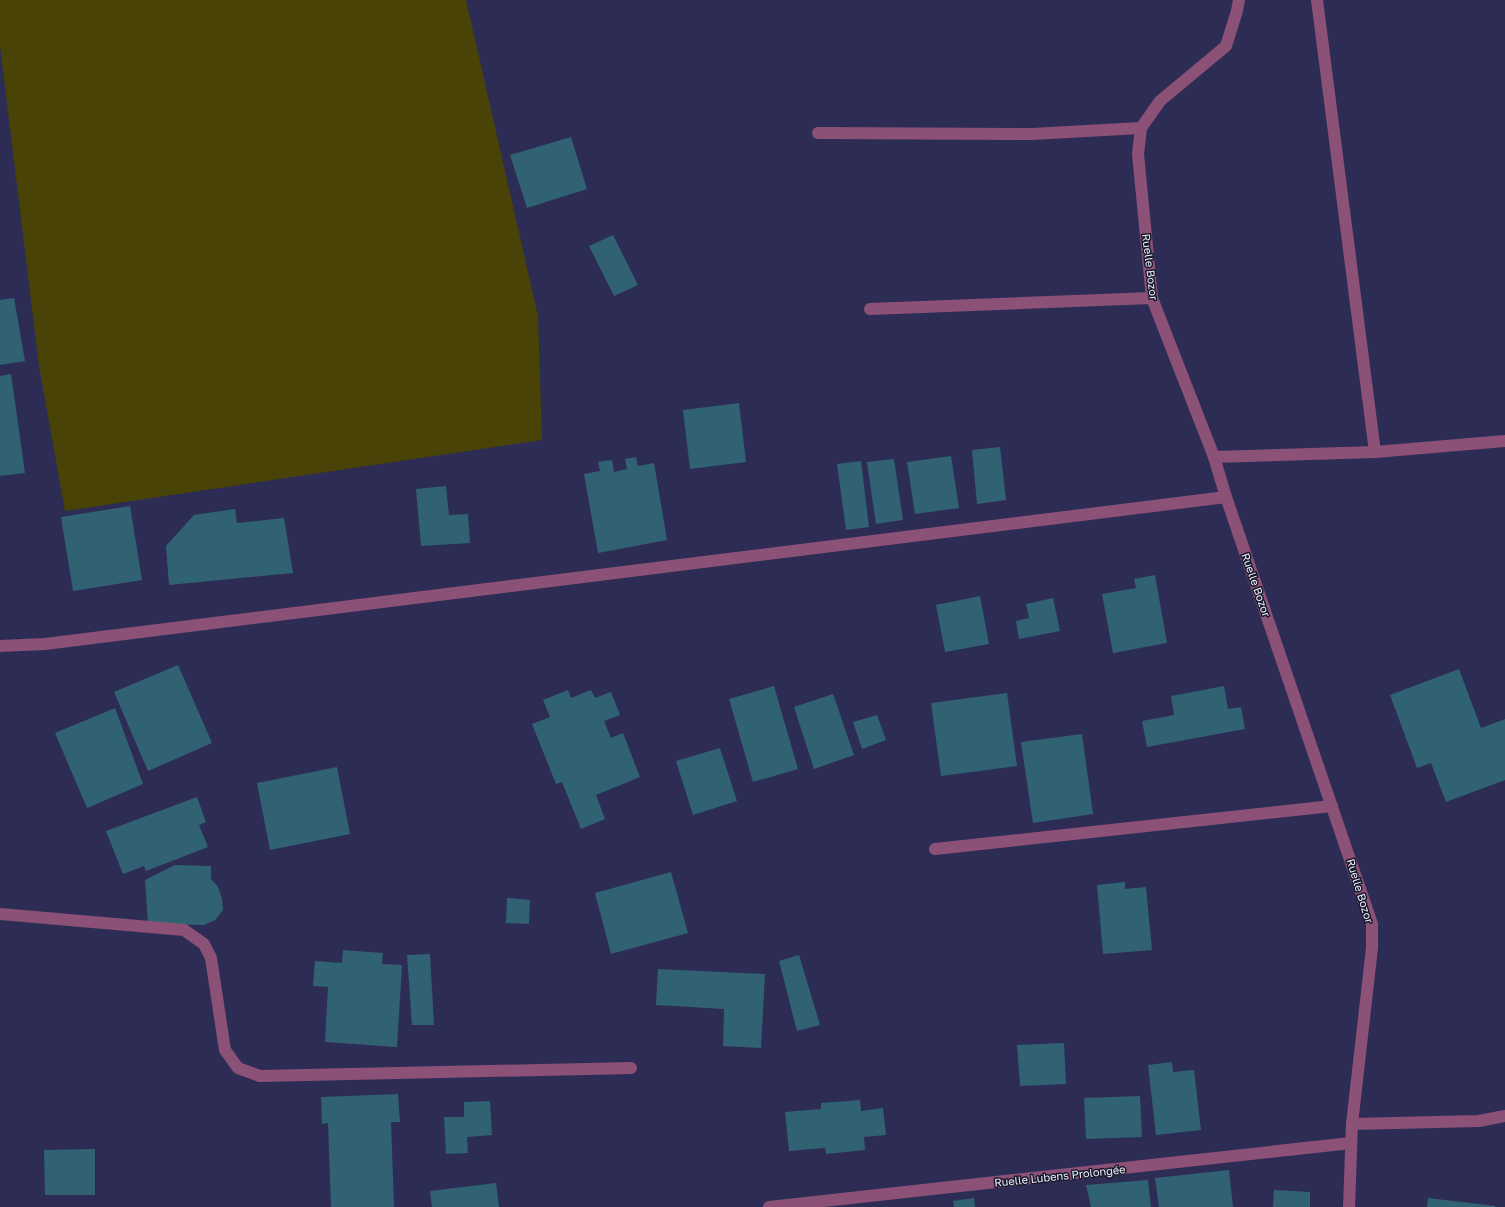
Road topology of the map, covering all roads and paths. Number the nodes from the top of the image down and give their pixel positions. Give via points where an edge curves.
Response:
1 (1239, 0) edge
2 (1317, 0) edge
3 (1142, 128) junction
4 (818, 132) dead end
5 (1152, 298) junction
6 (870, 309) dead end
7 (1505, 441) edge
8 (1375, 452) junction
9 (1214, 457) junction
10 (1226, 498) junction
11 (0, 646) edge
12 (1332, 806) junction
13 (935, 848) dead end
14 (0, 914) edge
15 (631, 1068) dead end
16 (1505, 1116) edge
17 (1352, 1124) junction
18 (1351, 1143) junction
19 (844, 1203) edge
20 (769, 1207) edge
21 (1350, 1207) edge

1 - 3 street, Ruelle Bozor via 1226,46 1160,101
2 - 8 street
3 - 4 street via 1032,134
3 - 5 street, Ruelle Bozor via 1138,154
5 - 6 street
5 - 9 street, Ruelle Bozor
7 - 8 street
8 - 9 street
9 - 10 street, Ruelle Bozor
10 - 11 street via 45,644
10 - 12 street, Ruelle Bozor
12 - 13 street
12 - 17 street, Ruelle Bozor via 1372,924 1372,948
14 - 15 street via 184,930 204,944 211,958 225,1050 238,1068 260,1076
16 - 17 street via 1479,1121
17 - 18 street, Ruelle Bozor
18 - 19 street, Ruelle Lubens Prolongée
18 - 21 street, Ruelle Bozor
19 - 20 street, Ruelle Lubens Prolongée

